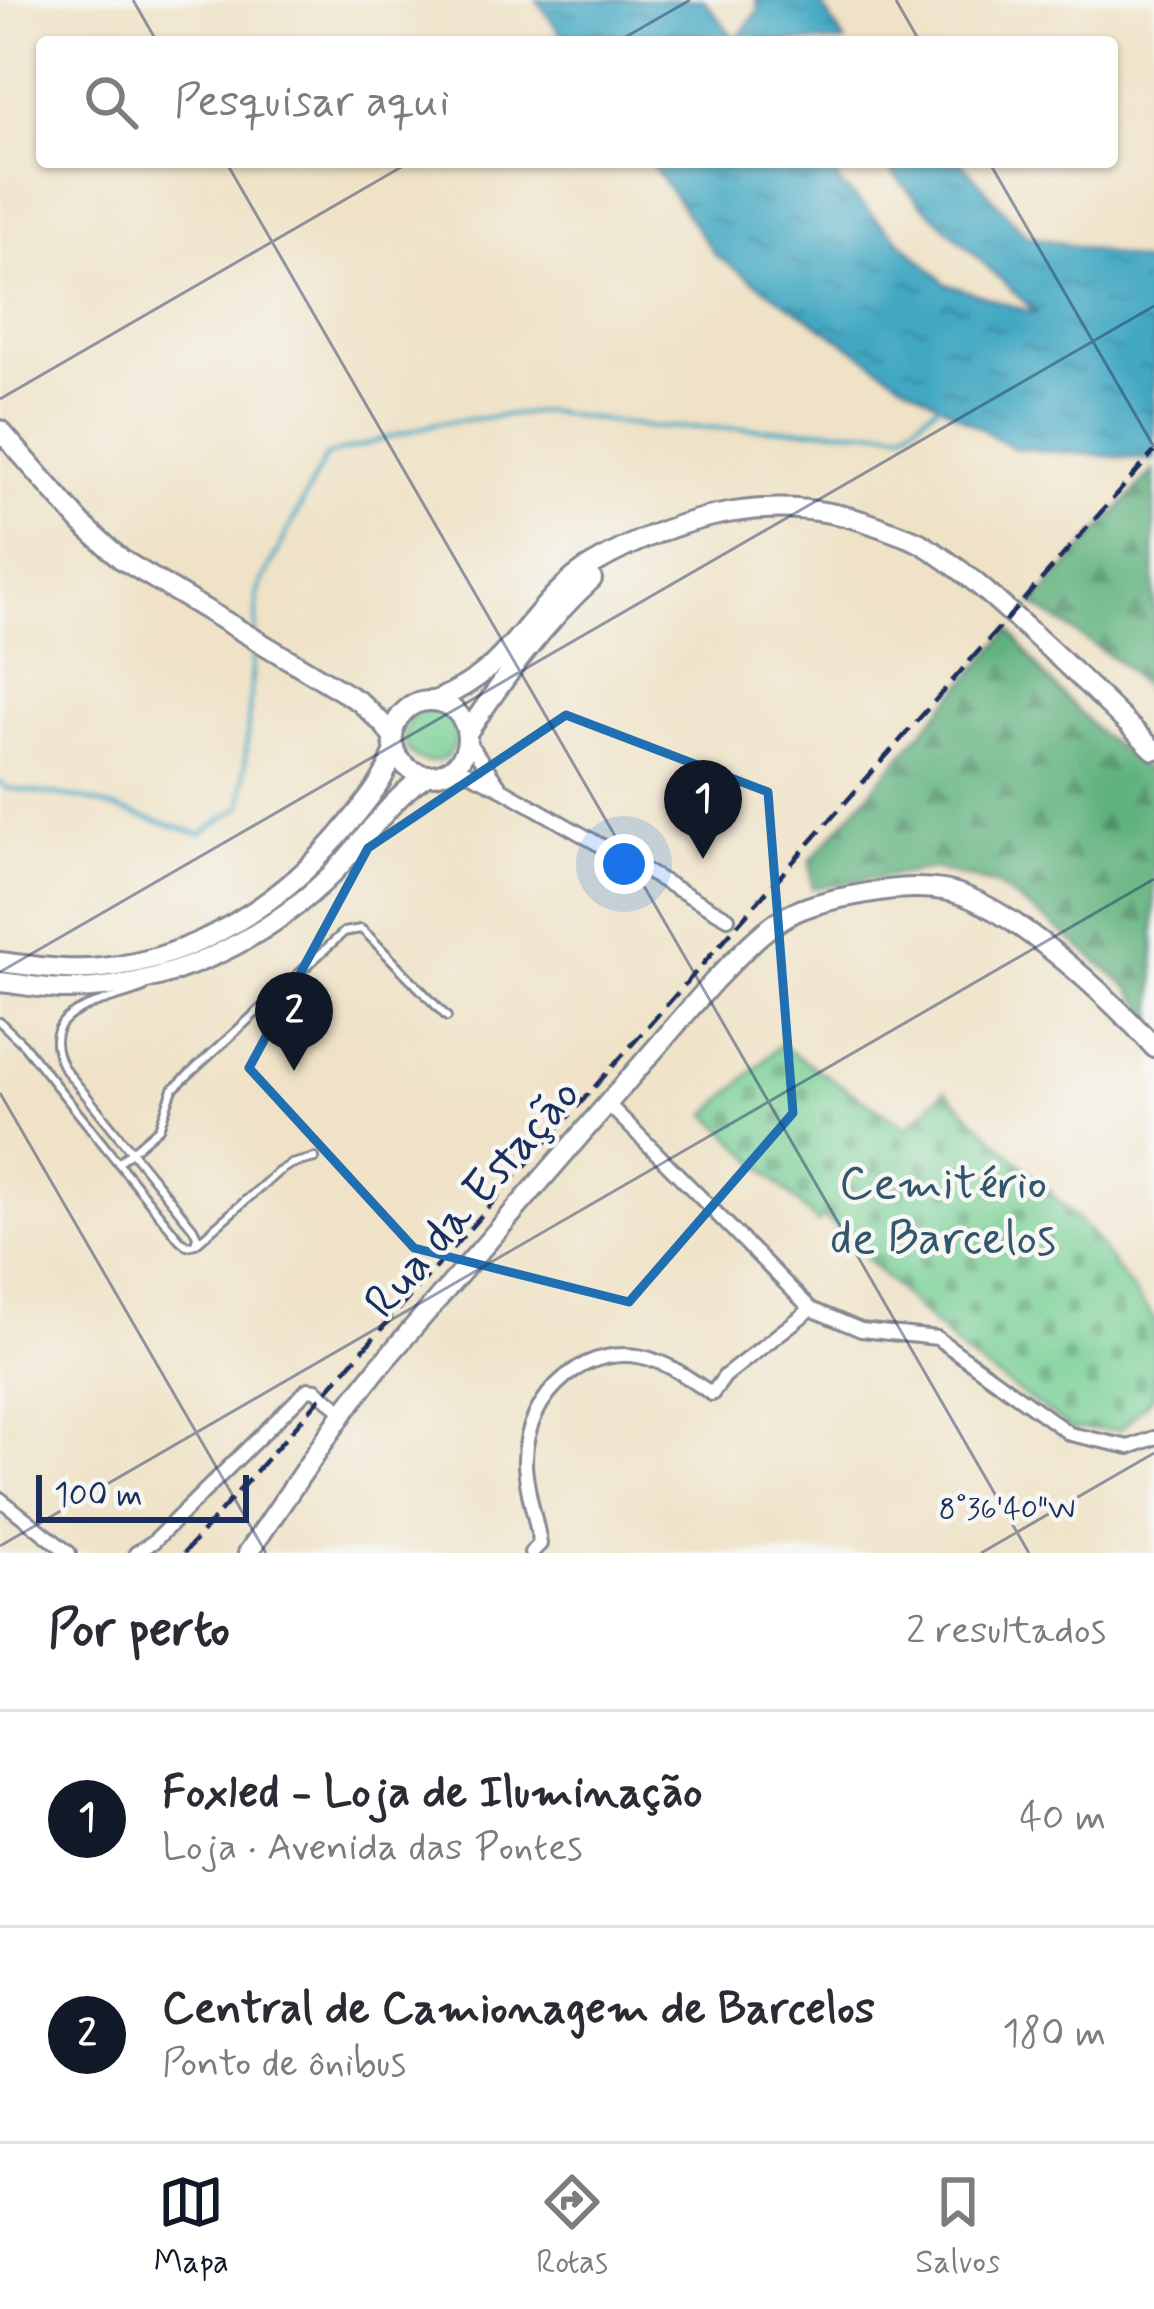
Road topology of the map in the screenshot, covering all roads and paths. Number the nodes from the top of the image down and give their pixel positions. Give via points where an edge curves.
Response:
1 (0, 430) edge
2 (627, 548) junction
3 (1088, 684) junction
4 (435, 701) junction
5 (360, 702) junction
6 (415, 704) junction
7 (467, 736) junction
8 (1154, 737) edge
9 (394, 744) junction
10 (1154, 750) edge
11 (454, 766) junction
12 (428, 775) junction
13 (502, 789) junction
14 (728, 918) dead end
15 (0, 962) edge
16 (167, 975) junction
17 (0, 982) edge
18 (447, 1017) dead end
19 (0, 1022) edge
20 (1154, 1047) edge
21 (608, 1104) junction
22 (132, 1151) junction
23 (315, 1158) dead end
24 (118, 1162) junction
25 (195, 1244) junction
26 (811, 1309) junction
27 (344, 1412) junction
28 (1154, 1438) edge
29 (0, 1499) edge
30 (69, 1553) edge
31 (136, 1553) edge
32 (248, 1553) edge
33 (531, 1553) edge

1 - 5 main road via 121,559
2 - 3 main road via 734,510 856,518 919,542 976,582
2 - 4 main road via 589,567 492,665
2 - 7 main road via 565,604
3 - 8 main road
3 - 10 main road
4 - 6 main road
4 - 7 main road via 454,710
5 - 6 main road
5 - 9 main road
6 - 9 main road via 399,718
7 - 11 main road
7 - 13 street
9 - 12 main road via 407,767
9 - 15 main road via 390,768 358,813 260,909 171,952 105,968
11 - 12 main road
11 - 13 street
12 - 16 main road via 271,925
13 - 14 street
16 - 17 main road via 64,989
16 - 22 lane via 86,1006 57,1032 64,1067
18 - 22 lane via 361,929 344,932 172,1089 159,1128
19 - 24 lane
20 - 21 main road, Rua da Estação via 1124,1012 991,907 944,890 892,888 784,918 752,942
21 - 26 street
21 - 27 main road, Rua da Estação
22 - 24 lane
22 - 25 lane via 193,1228
23 - 25 lane via 278,1172
24 - 25 lane via 179,1239
26 - 28 street via 861,1330 938,1338 1070,1434 1130,1447
26 - 33 street via 712,1394 654,1360 628,1355 564,1376 543,1399 527,1442 540,1544
27 - 31 street via 306,1391
27 - 32 main road, Rua da Estação
29 - 30 street

